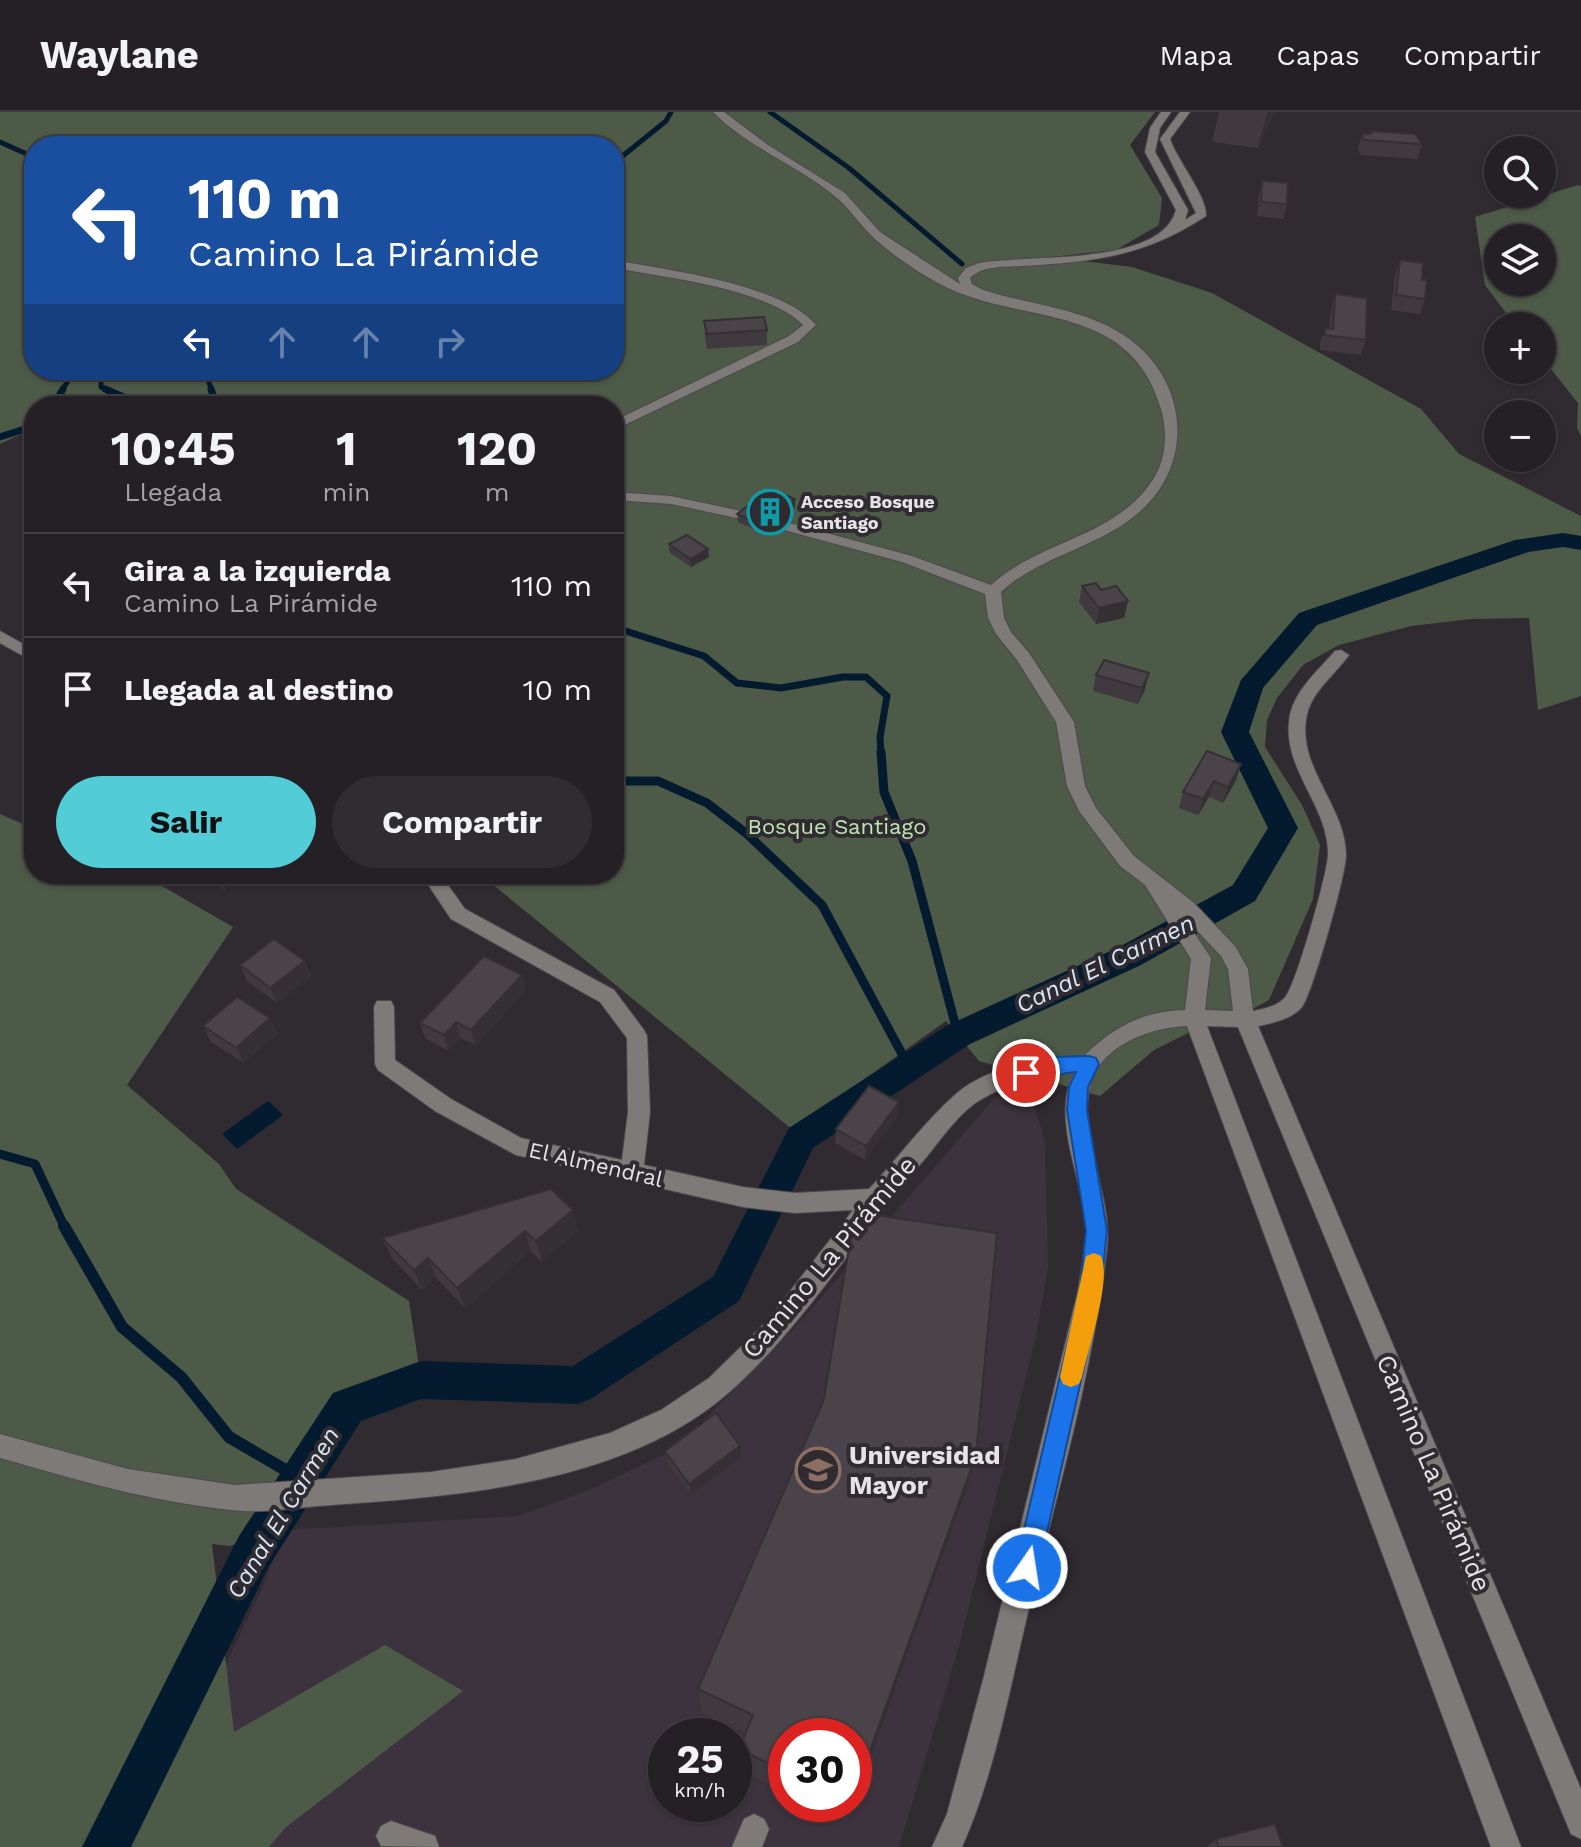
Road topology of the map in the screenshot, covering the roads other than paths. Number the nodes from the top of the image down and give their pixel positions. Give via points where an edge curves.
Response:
1 (718, 112) edge
2 (1166, 112) edge
3 (1185, 112) edge
4 (1162, 239) junction
5 (624, 266) edge
6 (979, 293) junction
7 (624, 421) edge
8 (624, 497) edge
9 (746, 516) edge
10 (774, 523) edge
11 (993, 591) junction
12 (0, 636) edge
13 (24, 651) edge
14 (1341, 655) dead end
15 (437, 884) edge
16 (1177, 909) junction
17 (384, 1007) dead end
18 (1194, 1016) junction
19 (1244, 1018) junction
20 (1089, 1064) junction
21 (632, 1173) junction
22 (875, 1199) junction
23 (0, 1446) edge
24 (1581, 1824) edge
25 (391, 1836) dead end
26 (424, 1847) edge
27 (947, 1847) edge
28 (1506, 1847) edge

1 - 6 street via 841,195 900,252 954,286
2 - 4 street via 1147,144 1182,210
3 - 4 street via 1165,139 1202,214
4 - 6 street via 1117,255 976,268 964,278
5 - 7 street via 744,291 810,325 807,332
6 - 11 street via 1093,326 1128,344 1161,388 1172,441 1156,487 1134,509 1104,530 1006,577
8 - 9 street via 671,500
10 - 11 street via 907,559
11 - 16 street, Camino La Pirámide via 1004,634 1065,722 1076,786 1088,811 1127,861
12 - 13 street
14 - 19 street via 1307,694 1297,720 1299,754 1335,840 1335,870 1324,914 1294,1002 1275,1016
15 - 21 street via 458,914 607,996 637,1036 639,1112
16 - 18 street, Camino La Pirámide via 1201,958
16 - 19 street, Camino La Pirámide via 1228,951 1238,969
17 - 21 street, El Almendral via 385,1064 443,1105 516,1146
18 - 19 street
18 - 20 street via 1152,1019 1120,1035
18 - 28 street, Camino La Pirámide
19 - 24 street, Camino La Pirámide
20 - 22 street, Camino La Pirámide via 1054,1065 998,1081 965,1099
20 - 27 street via 1077,1110 1097,1230 1091,1291 1020,1599 961,1816
21 - 22 street, El Almendral via 795,1203
22 - 23 street, Camino La Pirámide via 775,1329 718,1386 670,1419 612,1445 516,1472 431,1485 235,1498 128,1482
25 - 26 street

